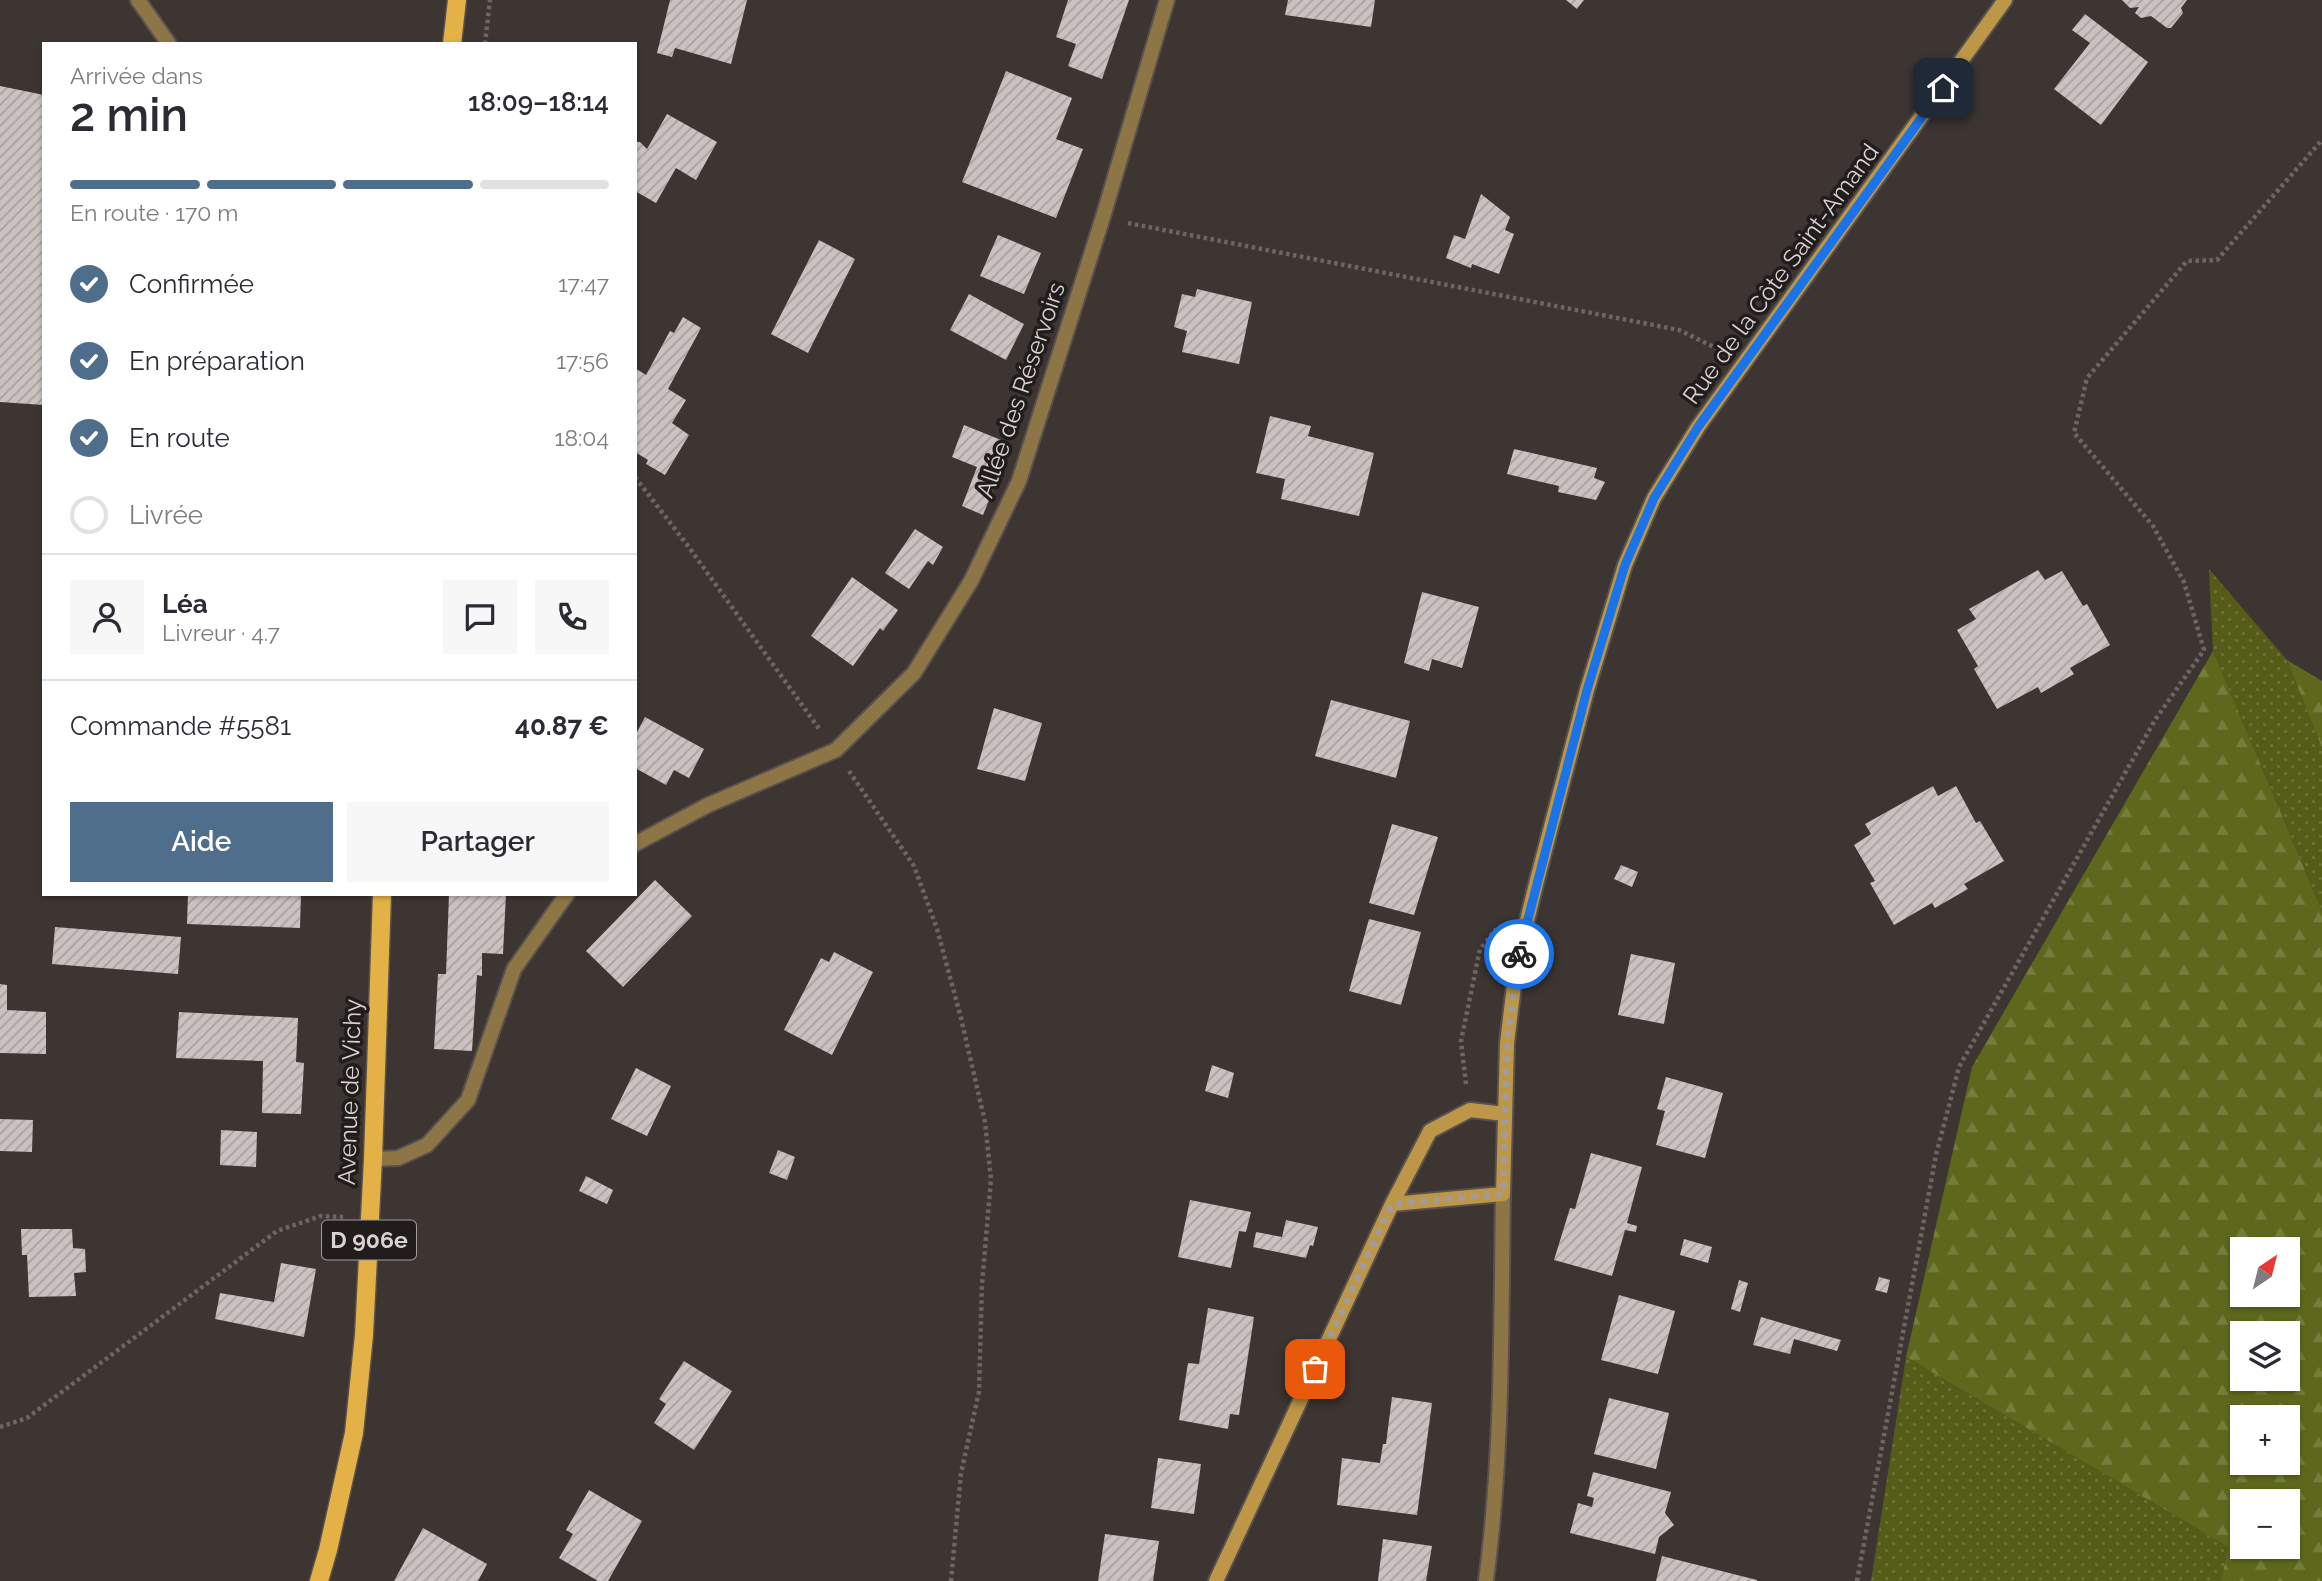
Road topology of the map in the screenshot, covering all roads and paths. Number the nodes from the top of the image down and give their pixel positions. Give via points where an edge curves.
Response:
1 (138, 0) edge
2 (457, 0) edge
3 (491, 0) edge
4 (1167, 0) edge
5 (2005, 0) edge
6 (168, 42) edge
7 (452, 42) edge
8 (485, 42) edge
9 (2322, 140) edge
10 (1103, 217) junction
11 (1744, 362) junction
12 (637, 480) edge
13 (836, 750) junction
14 (637, 843) edge
15 (382, 896) edge
16 (566, 896) edge
17 (1504, 920) dead end
18 (1470, 1111) junction
19 (1505, 1114) junction
20 (373, 1159) junction
21 (1503, 1194) junction
22 (1392, 1204) junction
23 (370, 1219) junction
24 (0, 1427) edge
25 (319, 1581) edge
26 (951, 1581) edge
27 (1216, 1581) edge
28 (1486, 1581) edge
29 (1857, 1581) edge

1 - 6 street
2 - 7 main road
3 - 8 path
4 - 10 street, Allée des Réservoirs
5 - 11 main road, Rue de la Côte Saint-Amand
9 - 29 path via 2217,260 2187,261 2087,378 2074,433 2154,526 2184,582 2204,650 2155,720 1959,1067 1936,1155
10 - 11 path via 1679,330
10 - 13 street, Allée des Réservoirs via 1019,481 971,581 914,673
11 - 19 main road, Rue de la Côte Saint-Amand via 1654,498 1625,565 1587,690 1517,961 1507,1043
12 - 13 path
13 - 14 street via 708,805
13 - 26 path via 914,866 937,929 985,1122 991,1179 979,1392 961,1473
15 - 20 main road, Avenue de Vichy / D 906e
16 - 20 street via 514,969 468,1100 426,1145 398,1158
17 - 18 path via 1480,949 1461,1041
18 - 19 main road
18 - 22 main road via 1430,1131
19 - 21 main road, Rue de la Côte Saint-Amand
20 - 23 main road, Avenue de Vichy / D 906e
21 - 22 main road
21 - 28 street, Rue de la Côte Saint-Amand via 1500,1433
22 - 27 main road
23 - 24 path via 321,1216 277,1231 27,1418
23 - 25 main road, Avenue de Vichy / D 906e via 354,1433

